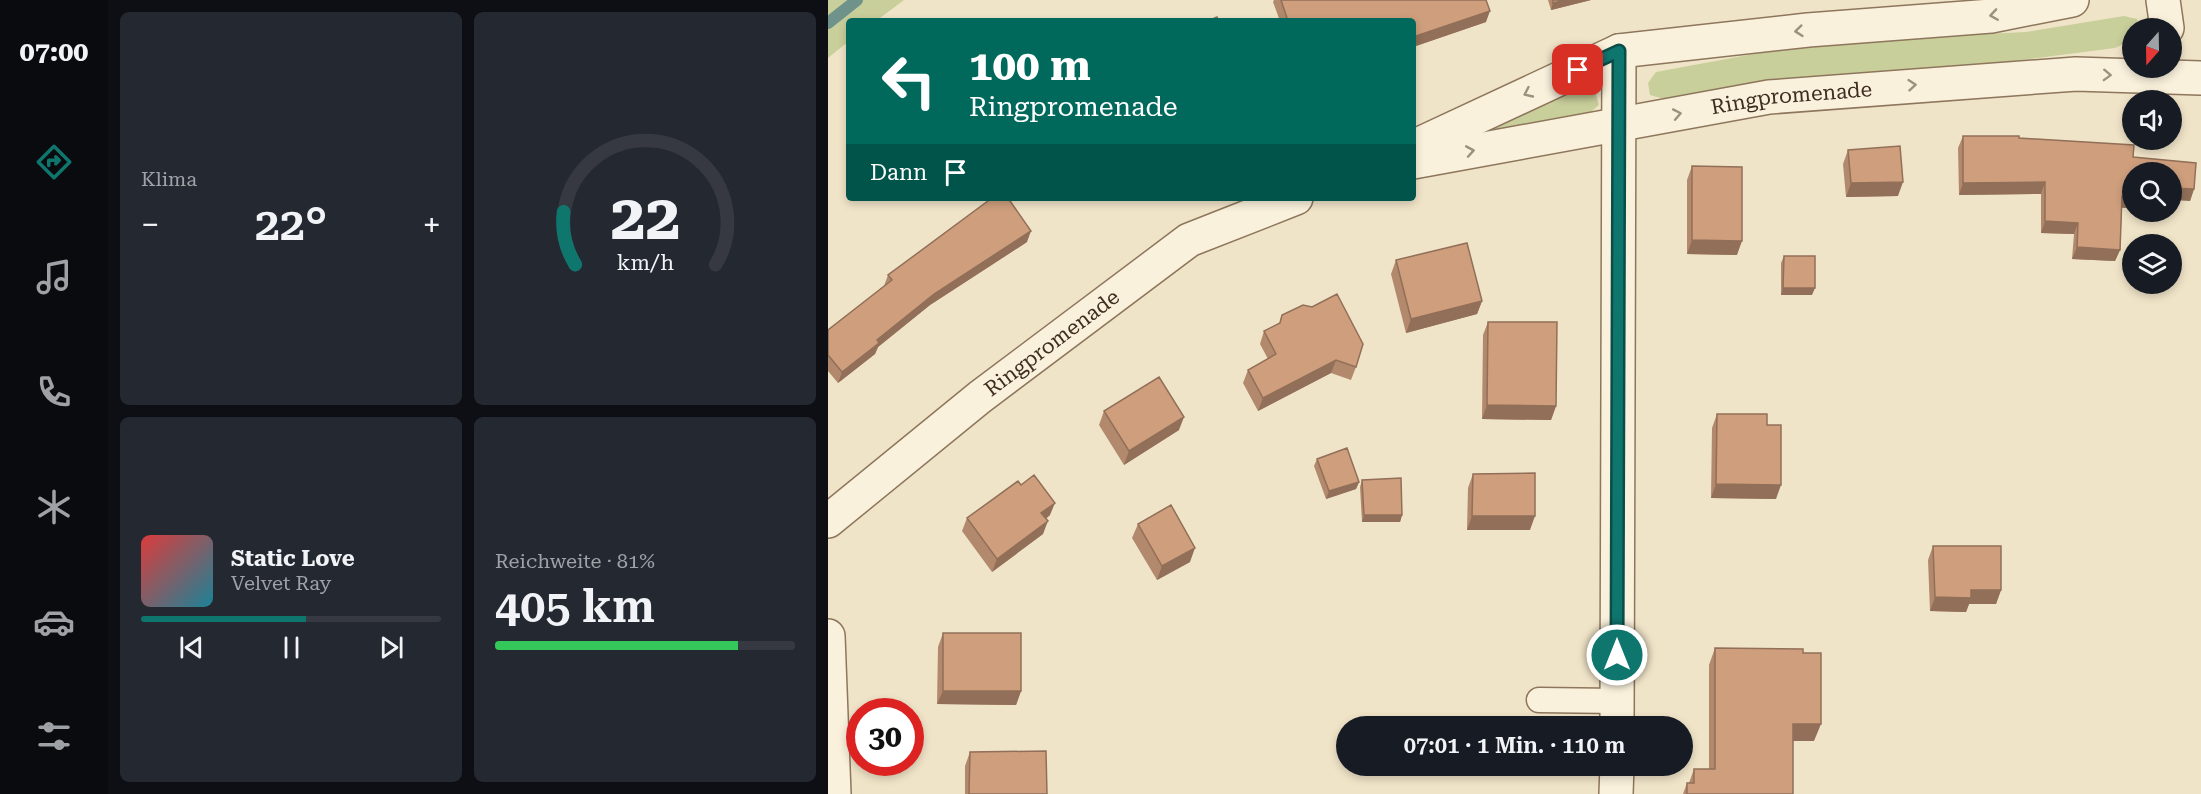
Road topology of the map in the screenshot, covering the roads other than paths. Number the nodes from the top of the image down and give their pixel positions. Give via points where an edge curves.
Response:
1 (2072, 0) edge
2 (2163, 0) edge
3 (2166, 18) edge
4 (1619, 51) junction
5 (2183, 71) edge
6 (1620, 125) junction
7 (1416, 146) edge
8 (1416, 161) edge
9 (1288, 201) edge
10 (828, 521) edge
11 (828, 636) edge
12 (1539, 700) dead end
13 (1617, 714) edge
14 (1617, 776) edge
15 (834, 794) edge
16 (1616, 794) edge

1 -> 4 street via 1991,16 1808,30
2 - 3 street
4 - 6 street
4 -> 7 street
6 -> 5 street, Ringpromenade via 1769,97 2076,74
8 -> 6 street, Ringpromenade
6 - 13 street
9 - 10 street, Ringpromenade via 1189,240 980,397
11 - 15 street
12 - 13 lane
14 - 16 street

